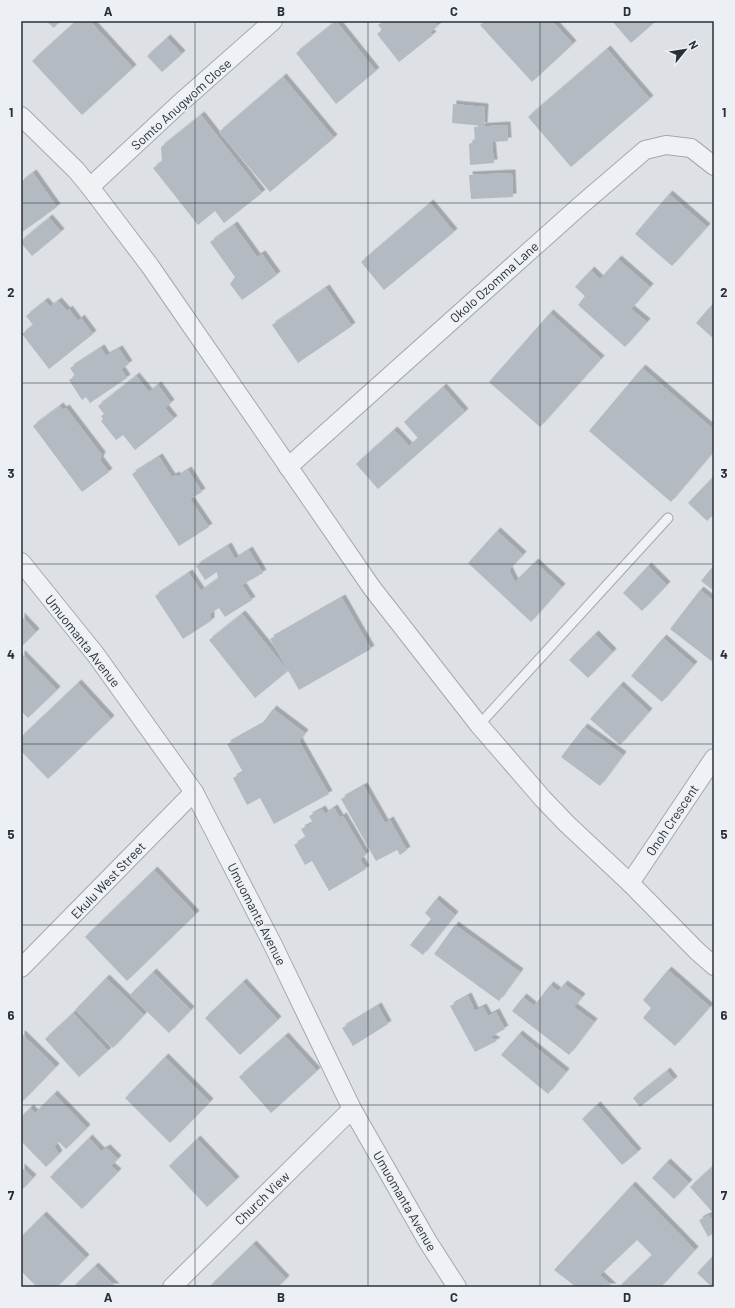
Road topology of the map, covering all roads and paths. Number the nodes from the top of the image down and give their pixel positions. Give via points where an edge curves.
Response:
1 (273, 21) edge
2 (21, 116) edge
3 (714, 166) edge
4 (90, 186) junction
5 (288, 467) junction
6 (668, 518) dead end
7 (21, 562) edge
8 (479, 725) junction
9 (714, 758) edge
10 (194, 792) junction
11 (630, 883) junction
12 (714, 966) edge
13 (21, 968) edge
14 (352, 1109) junction
15 (172, 1287) edge
16 (457, 1287) edge

1 - 4 street, Somto Anugwom Close
2 - 4 street
3 - 5 street, Okolo Ozomma Lane via 691,148 666,145 645,150
4 - 5 street via 150,266
5 - 8 street via 372,588
6 - 8 lane
7 - 10 street, Umuomanta Avenue via 96,655
8 - 11 street via 562,819
9 - 11 street, Onoh Crescent
10 - 13 street, Ekulu West Street
10 - 14 street, Umuomanta Avenue via 273,945
11 - 12 street
14 - 15 street, Church View
14 - 16 street, Umuomanta Avenue via 428,1242

